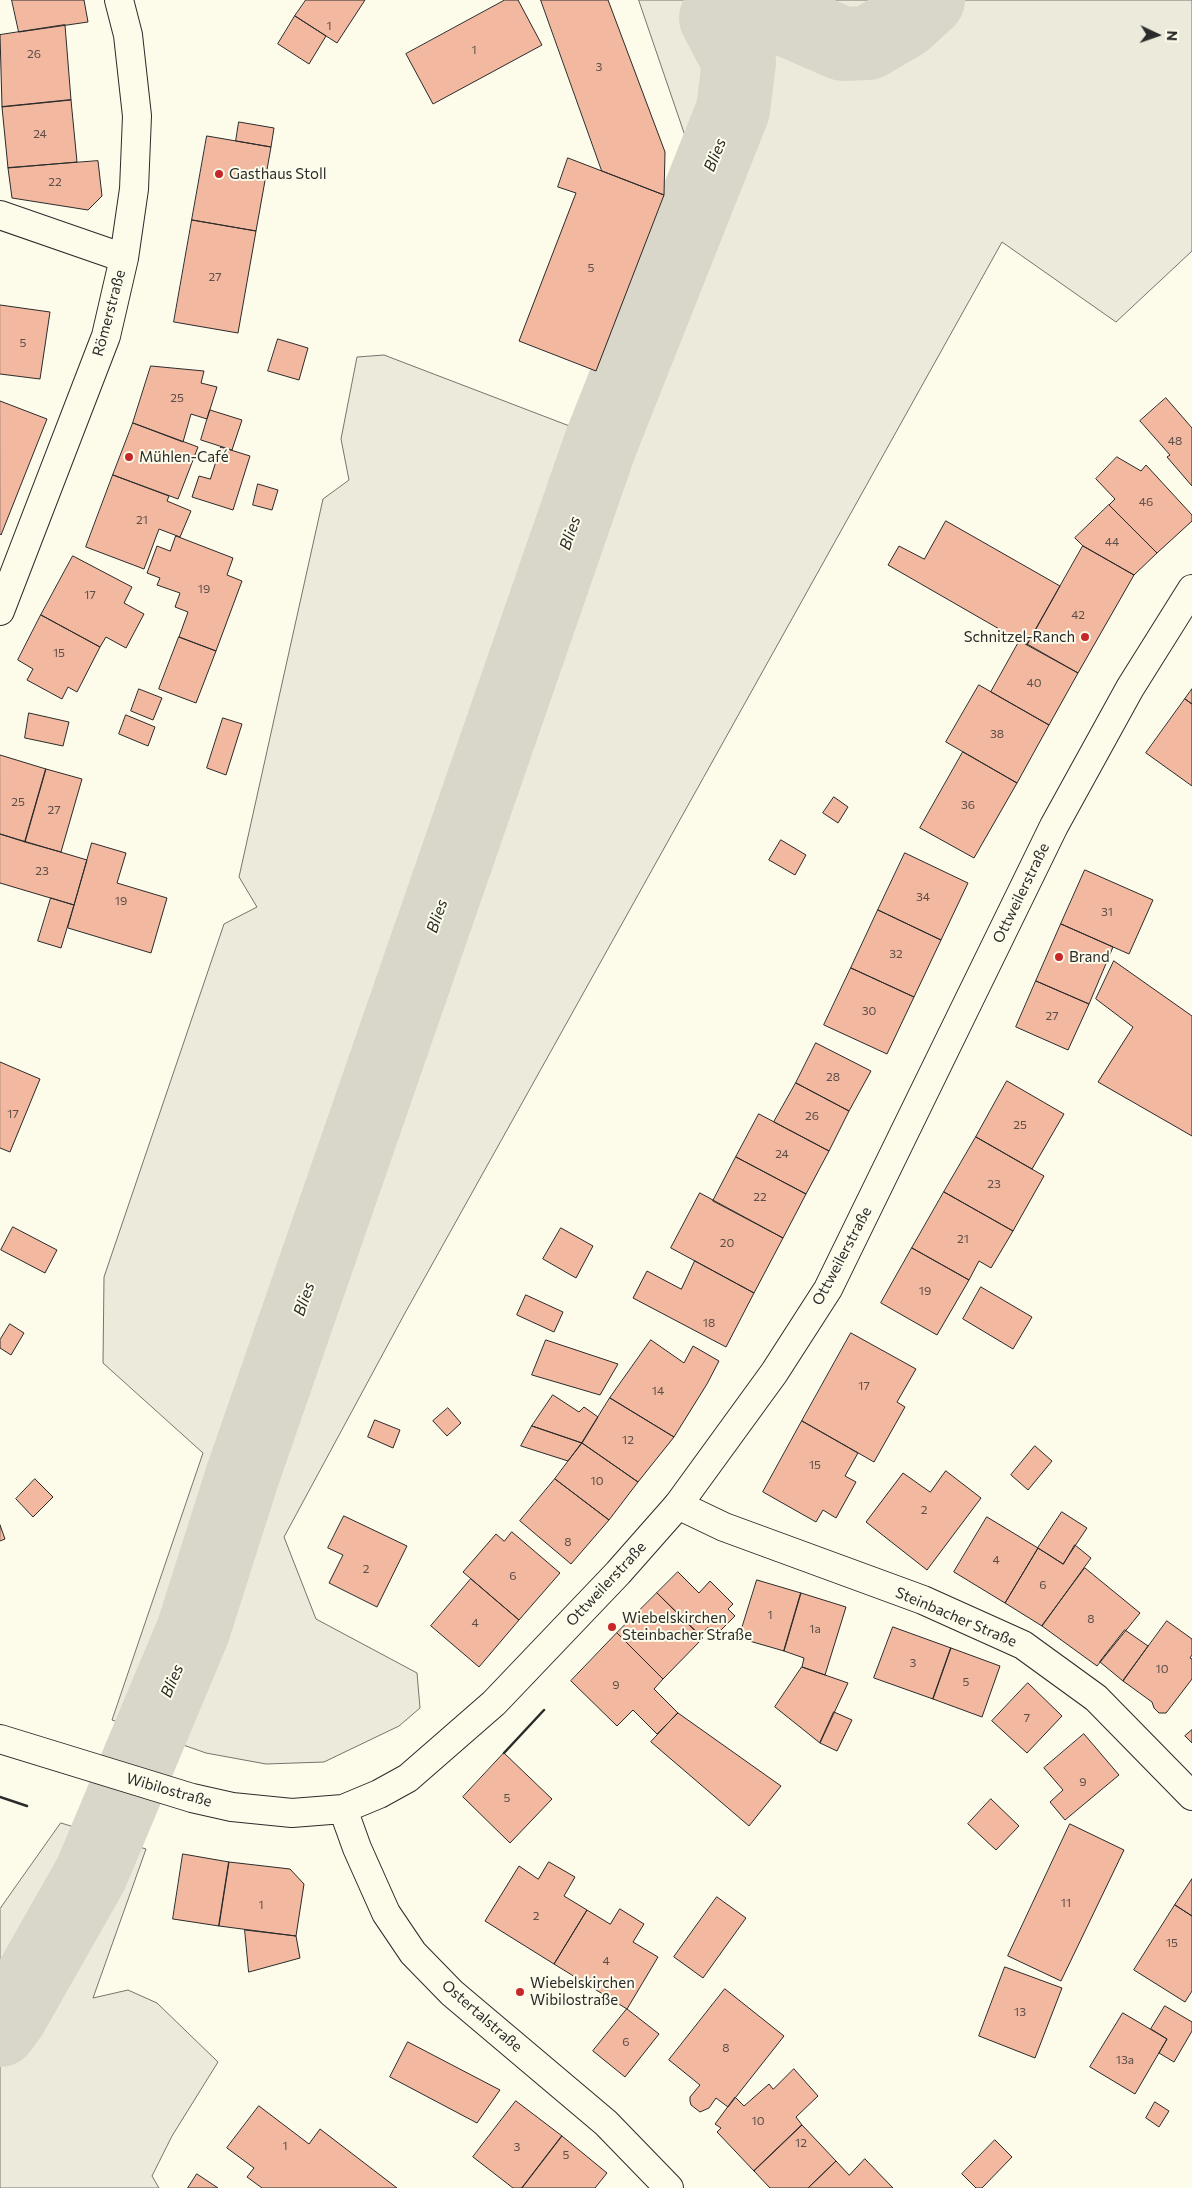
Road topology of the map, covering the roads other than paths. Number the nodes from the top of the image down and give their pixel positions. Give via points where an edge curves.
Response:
1 (119, 0) edge
2 (0, 215) edge
3 (124, 258) junction
4 (1192, 589) edge
5 (0, 611) edge
6 (678, 1505) junction
7 (0, 1738) edge
8 (1192, 1796) edge
9 (343, 1809) junction
10 (669, 2188) edge

1 - 3 main road, Römerstraße via 128,35 137,116 134,189
2 - 3 main road
3 - 5 main road, Römerstraße via 106,336
4 - 6 main road, Ottweilerstraße via 1130,688 1054,826 828,1288 774,1374
6 - 8 main road, Steinbacher Straße via 724,1527 923,1600 1023,1645 1096,1698
6 - 9 main road, Ottweilerstraße via 494,1703 408,1778
7 - 9 main road, Wibilostraße via 192,1798 232,1807 292,1813
9 - 10 main road, Ostertalstraße via 386,1913 413,1953 452,1993 606,2123

